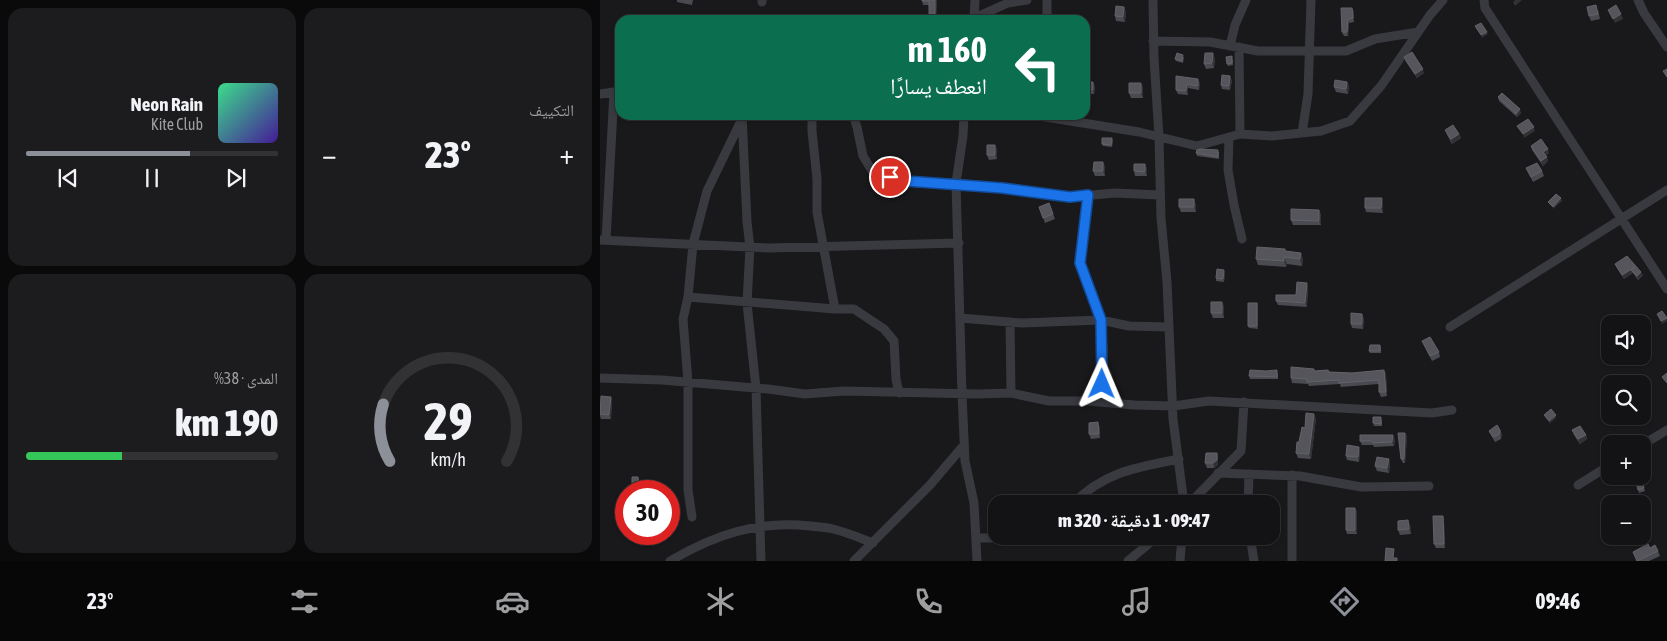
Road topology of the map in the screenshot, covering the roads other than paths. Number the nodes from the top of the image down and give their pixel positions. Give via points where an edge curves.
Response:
1 (976, 0) edge
2 (1027, 0) edge
3 (1047, 0) edge
4 (1153, 0) edge
5 (1246, 0) edge
6 (1311, 0) edge
7 (1443, 0) edge
8 (1484, 0) edge
9 (1638, 0) edge
10 (973, 15) edge
11 (981, 15) edge
12 (1047, 15) edge
13 (1418, 32) junction
14 (1153, 41) junction
15 (1235, 46) junction
16 (1667, 46) edge
17 (1310, 51) junction
18 (615, 92) edge
19 (600, 94) edge
20 (615, 113) edge
21 (741, 120) edge
22 (742, 120) edge
23 (812, 120) edge
24 (855, 120) edge
25 (964, 120) edge
26 (1066, 120) edge
27 (1302, 133) junction
28 (1240, 134) junction
29 (1159, 137) junction
30 (1229, 137) junction
31 (956, 183) junction
32 (1667, 190) edge
33 (1088, 195) junction
34 (1160, 195) junction
35 (1621, 218) junction
36 (1242, 239) dead end
37 (603, 240) edge
38 (959, 243) junction
39 (693, 244) junction
40 (750, 247) junction
41 (824, 247) junction
42 (1667, 289) edge
43 (688, 297) junction
44 (747, 303) junction
45 (835, 310) junction
46 (960, 318) junction
47 (1101, 320) junction
48 (1010, 322) junction
49 (1168, 326) junction
50 (1450, 327) dead end
51 (600, 378) edge
52 (688, 382) junction
53 (756, 388) junction
54 (899, 393) junction
55 (1011, 393) junction
56 (962, 394) junction
57 (1102, 402) junction
58 (1244, 402) junction
59 (1173, 406) junction
60 (1452, 410) dead end
61 (1667, 430) edge
62 (1651, 440) edge
63 (964, 445) junction
64 (1179, 459) junction
65 (1601, 471) edge
66 (1218, 473) junction
67 (1249, 474) junction
68 (1292, 475) junction
69 (1578, 485) dead end
70 (1429, 486) dead end
71 (1084, 495) edge
72 (1183, 495) edge
73 (1197, 495) edge
74 (1248, 495) edge
75 (692, 517) dead end
76 (760, 526) junction
77 (976, 538) junction
78 (988, 538) edge
79 (873, 543) junction
80 (1147, 545) edge
81 (1181, 545) edge
82 (1251, 545) edge
83 (670, 561) edge
84 (761, 561) edge
85 (854, 561) edge
86 (977, 561) edge
87 (1128, 561) edge
88 (1180, 561) edge
89 (1254, 561) edge
90 (1292, 561) edge

1 - 10 street
2 - 11 street via 1008,3
3 - 12 street
4 - 14 street
5 - 15 street via 1235,26
6 - 17 street
7 - 13 street
8 - 35 street via 1485,8
9 - 16 street
13 - 17 street via 1375,39 1346,51
13 - 27 street via 1381,86 1350,121
14 - 15 street
14 - 29 street
15 - 17 street via 1258,51
15 - 28 street
17 - 27 street
18 - 19 street
20 - 37 street
21 - 39 street via 707,191
22 - 40 street
23 - 41 street via 817,212
24 - 31 street via 863,156 874,174 906,181
25 - 31 street
26 - 29 street
27 - 28 street via 1272,136
28 - 30 street
29 - 30 street via 1197,146
29 - 34 street
30 - 36 street via 1228,170
31 - 33 street via 1070,197
31 - 38 street
32 - 35 street
33 - 34 street via 1115,192
33 - 47 street via 1080,263
34 - 49 street
35 - 42 street
35 - 50 street
37 - 39 street
38 - 41 street
38 - 46 street
39 - 40 street
39 - 43 street
40 - 41 street
40 - 44 street
41 - 45 street
43 - 44 street
43 - 52 street via 683,319
44 - 45 street
44 - 53 street
45 - 54 street via 854,309 884,329 894,341
46 - 48 street
46 - 56 street
47 - 48 street
47 - 49 street via 1129,326
47 - 57 street
48 - 55 street
49 - 59 street
51 - 52 street
52 - 53 street
52 - 75 street via 688,490
53 - 54 street via 805,394 844,391
53 - 76 street
54 - 56 street
55 - 56 street
55 - 57 street via 1049,401
56 - 63 street
57 - 59 street
58 - 59 street
58 - 60 street via 1432,413
58 - 66 street via 1241,451
59 - 64 street
61 - 62 street
63 - 77 street
63 - 79 street
64 - 71 street via 1130,469 1103,480
64 - 72 street
65 - 69 street
66 - 67 street
66 - 73 street
67 - 68 street
67 - 74 street
68 - 70 street via 1361,487
68 - 90 street
76 - 79 street via 794,524 833,529
76 - 83 street via 720,536
76 - 84 street
77 - 78 street
77 - 86 street
79 - 85 street
80 - 87 street
81 - 88 street
82 - 89 street

